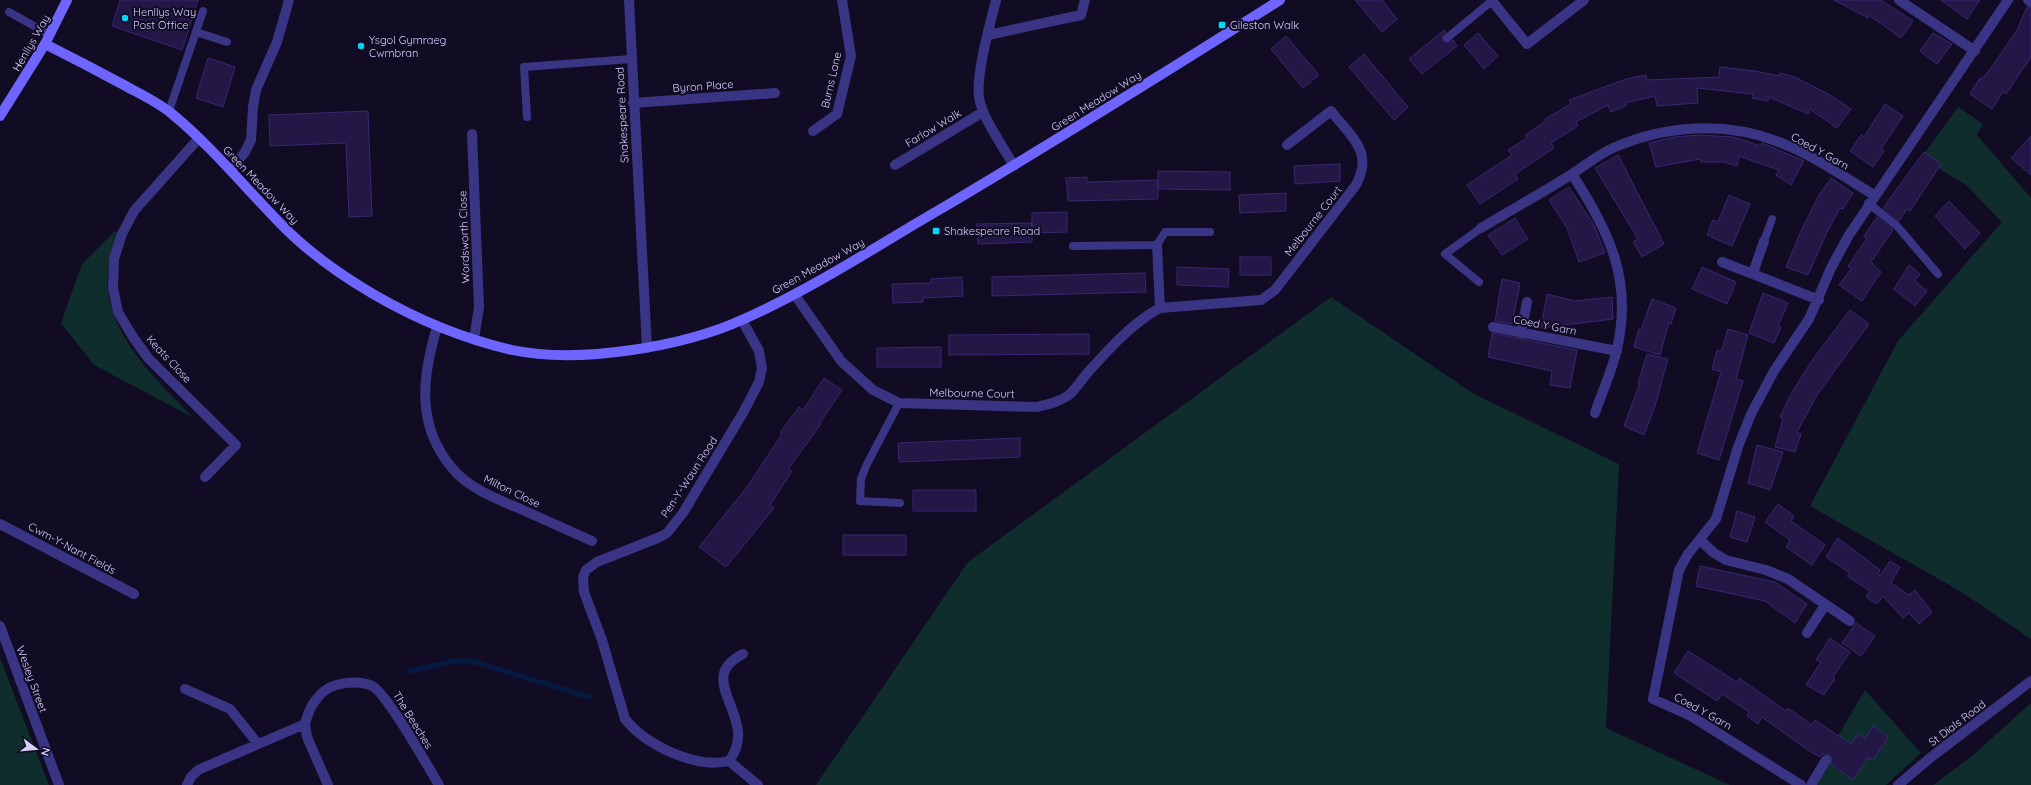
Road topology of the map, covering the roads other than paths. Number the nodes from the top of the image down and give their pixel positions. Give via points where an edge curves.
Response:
1 (67, 0) edge
2 (289, 0) edge
3 (629, 0) edge
4 (842, 0) edge
5 (996, 0) edge
6 (1085, 0) edge
7 (1280, 0) edge
8 (1584, 0) edge
9 (1899, 0) edge
10 (2008, 0) edge
11 (2028, 0) edge
12 (1493, 1) edge
13 (2031, 2) edge
14 (203, 11) dead end
15 (9, 12) dead end
16 (196, 32) junction
17 (988, 35) junction
18 (1447, 38) dead end
19 (48, 39) junction
20 (227, 42) dead end
21 (1975, 51) junction
22 (631, 59) junction
23 (775, 93) dead end
24 (633, 103) junction
25 (169, 111) junction
26 (983, 112) junction
27 (0, 116) edge
28 (527, 117) dead end
29 (813, 131) dead end
30 (472, 134) dead end
31 (199, 138) junction
32 (1287, 146) dead end
33 (894, 165) dead end
34 (1014, 166) junction
35 (231, 170) junction
36 (1572, 174) junction
37 (1871, 199) junction
38 (1772, 219) dead end
39 (1481, 228) joint
40 (1210, 232) dead end
41 (1764, 241) joint
42 (1157, 245) junction
43 (1073, 246) dead end
44 (1722, 262) dead end
45 (1753, 273) junction
46 (1938, 274) dead end
47 (1479, 282) dead end
48 (795, 295) junction
49 (1818, 300) junction
50 (1527, 302) dead end
51 (1160, 308) junction
52 (742, 320) junction
53 (437, 327) junction
54 (1493, 328) dead end
55 (1521, 333) junction
56 (474, 339) junction
57 (647, 348) junction
58 (1617, 351) junction
59 (899, 403) junction
60 (1595, 413) dead end
61 (205, 477) dead end
62 (900, 503) dead end
63 (0, 524) edge
64 (1700, 540) junction
65 (592, 541) dead end
66 (134, 594) dead end
67 (1825, 605) junction
68 (1850, 621) dead end
69 (0, 626) edge
70 (1807, 633) dead end
71 (743, 654) dead end
72 (2031, 680) edge
73 (185, 689) dead end
74 (305, 724) junction
75 (258, 744) junction
76 (1826, 760) dead end
77 (729, 761) junction
78 (59, 785) edge
79 (187, 785) edge
80 (328, 785) edge
81 (438, 785) edge
82 (758, 785) edge
83 (1801, 785) edge
84 (1811, 785) edge
85 (1898, 785) edge

1 - 19 street, Henllys Way
2 - 35 street via 277,42 256,90 251,140
3 - 22 street, Shakespeare Road
4 - 29 street, Burns Lane via 851,56 836,114
5 - 17 street
6 - 17 street via 1081,15
7 - 34 street, Green Meadow Way
8 - 12 street via 1527,44
9 - 21 street
10 - 21 street, Coed Y Garn
11 - 13 street
12 - 18 lane
14 - 16 lane
15 - 19 lane
16 - 20 lane
16 - 25 lane
17 - 26 street via 979,80 979,98
19 - 25 street, Green Meadow Way
19 - 27 street, Henllys Way
21 - 37 street, Coed Y Garn
22 - 24 street, Shakespeare Road
22 - 28 lane via 524,67
23 - 24 street, Byron Place
24 - 57 street, Shakespeare Road
25 - 31 street, Green Meadow Way
26 - 33 street, Farlow Walk
26 - 34 street
30 - 56 street, Wordsworth Close via 479,307
31 - 35 street, Green Meadow Way
31 - 61 street, Keats Close via 134,211 122,234 114,259 113,288 118,312 148,358 236,445
32 - 51 street, Melbourne Court via 1331,111 1360,148 1362,173 1356,185 1275,290 1267,296 1261,300
34 - 48 street, Green Meadow Way
35 - 53 street, Green Meadow Way via 279,223 327,264 373,294
36 - 37 street, Coed Y Garn via 1611,148 1640,137 1671,131 1712,128 1745,132 1778,142 1813,158
36 - 39 street, Coed Y Garn
36 - 58 street via 1609,238 1618,267 1622,319
37 - 46 lane
37 - 49 street, Coed Y Garn via 1848,235
38 - 41 lane
39 - 47 lane via 1445,254
40 - 42 lane via 1165,232
41 - 45 street
42 - 43 lane
42 - 51 street
44 - 45 street
45 - 49 street
48 - 52 street, Green Meadow Way
48 - 59 street, Melbourne Court via 841,361 873,390
49 - 64 street, Coed Y Garn via 1810,319 1764,388 1738,447 1716,519
50 - 55 street
51 - 59 street, Melbourne Court via 1128,331 1070,394 1056,403 1037,407
52 - 57 street, Green Meadow Way via 694,338
52 - 77 street, Pen-Y-Waun Road via 758,351 762,368 758,382 744,411 683,513 660,538 597,562 586,570 583,577 584,592 602,640 625,719 649,741 688,758 707,763
53 - 56 street, Green Meadow Way
53 - 65 street, Milton Close via 424,382 425,407 430,430 452,469 484,493
54 - 55 street, Coed Y Garn
55 - 58 street, Coed Y Garn
56 - 57 street, Green Meadow Way via 513,350 545,355 608,353
58 - 60 street
59 - 62 lane via 866,466 861,479 860,501
63 - 66 street, Cwm-Y-Nant Fields
64 - 67 street via 1720,557 1777,574
64 - 83 street, Coed Y Garn via 1679,570 1653,699 1691,716
67 - 68 street
67 - 70 street
69 - 78 street, Wesley Street
71 - 77 street via 731,660 724,674 724,687 739,732 738,747
72 - 85 street, St Dials Road
73 - 75 street via 230,709
74 - 75 street
74 - 80 street via 307,737
74 - 81 street, The Beeches via 309,710 327,689 350,683 373,686 386,699
75 - 79 street via 198,770
76 - 84 street
77 - 82 street

